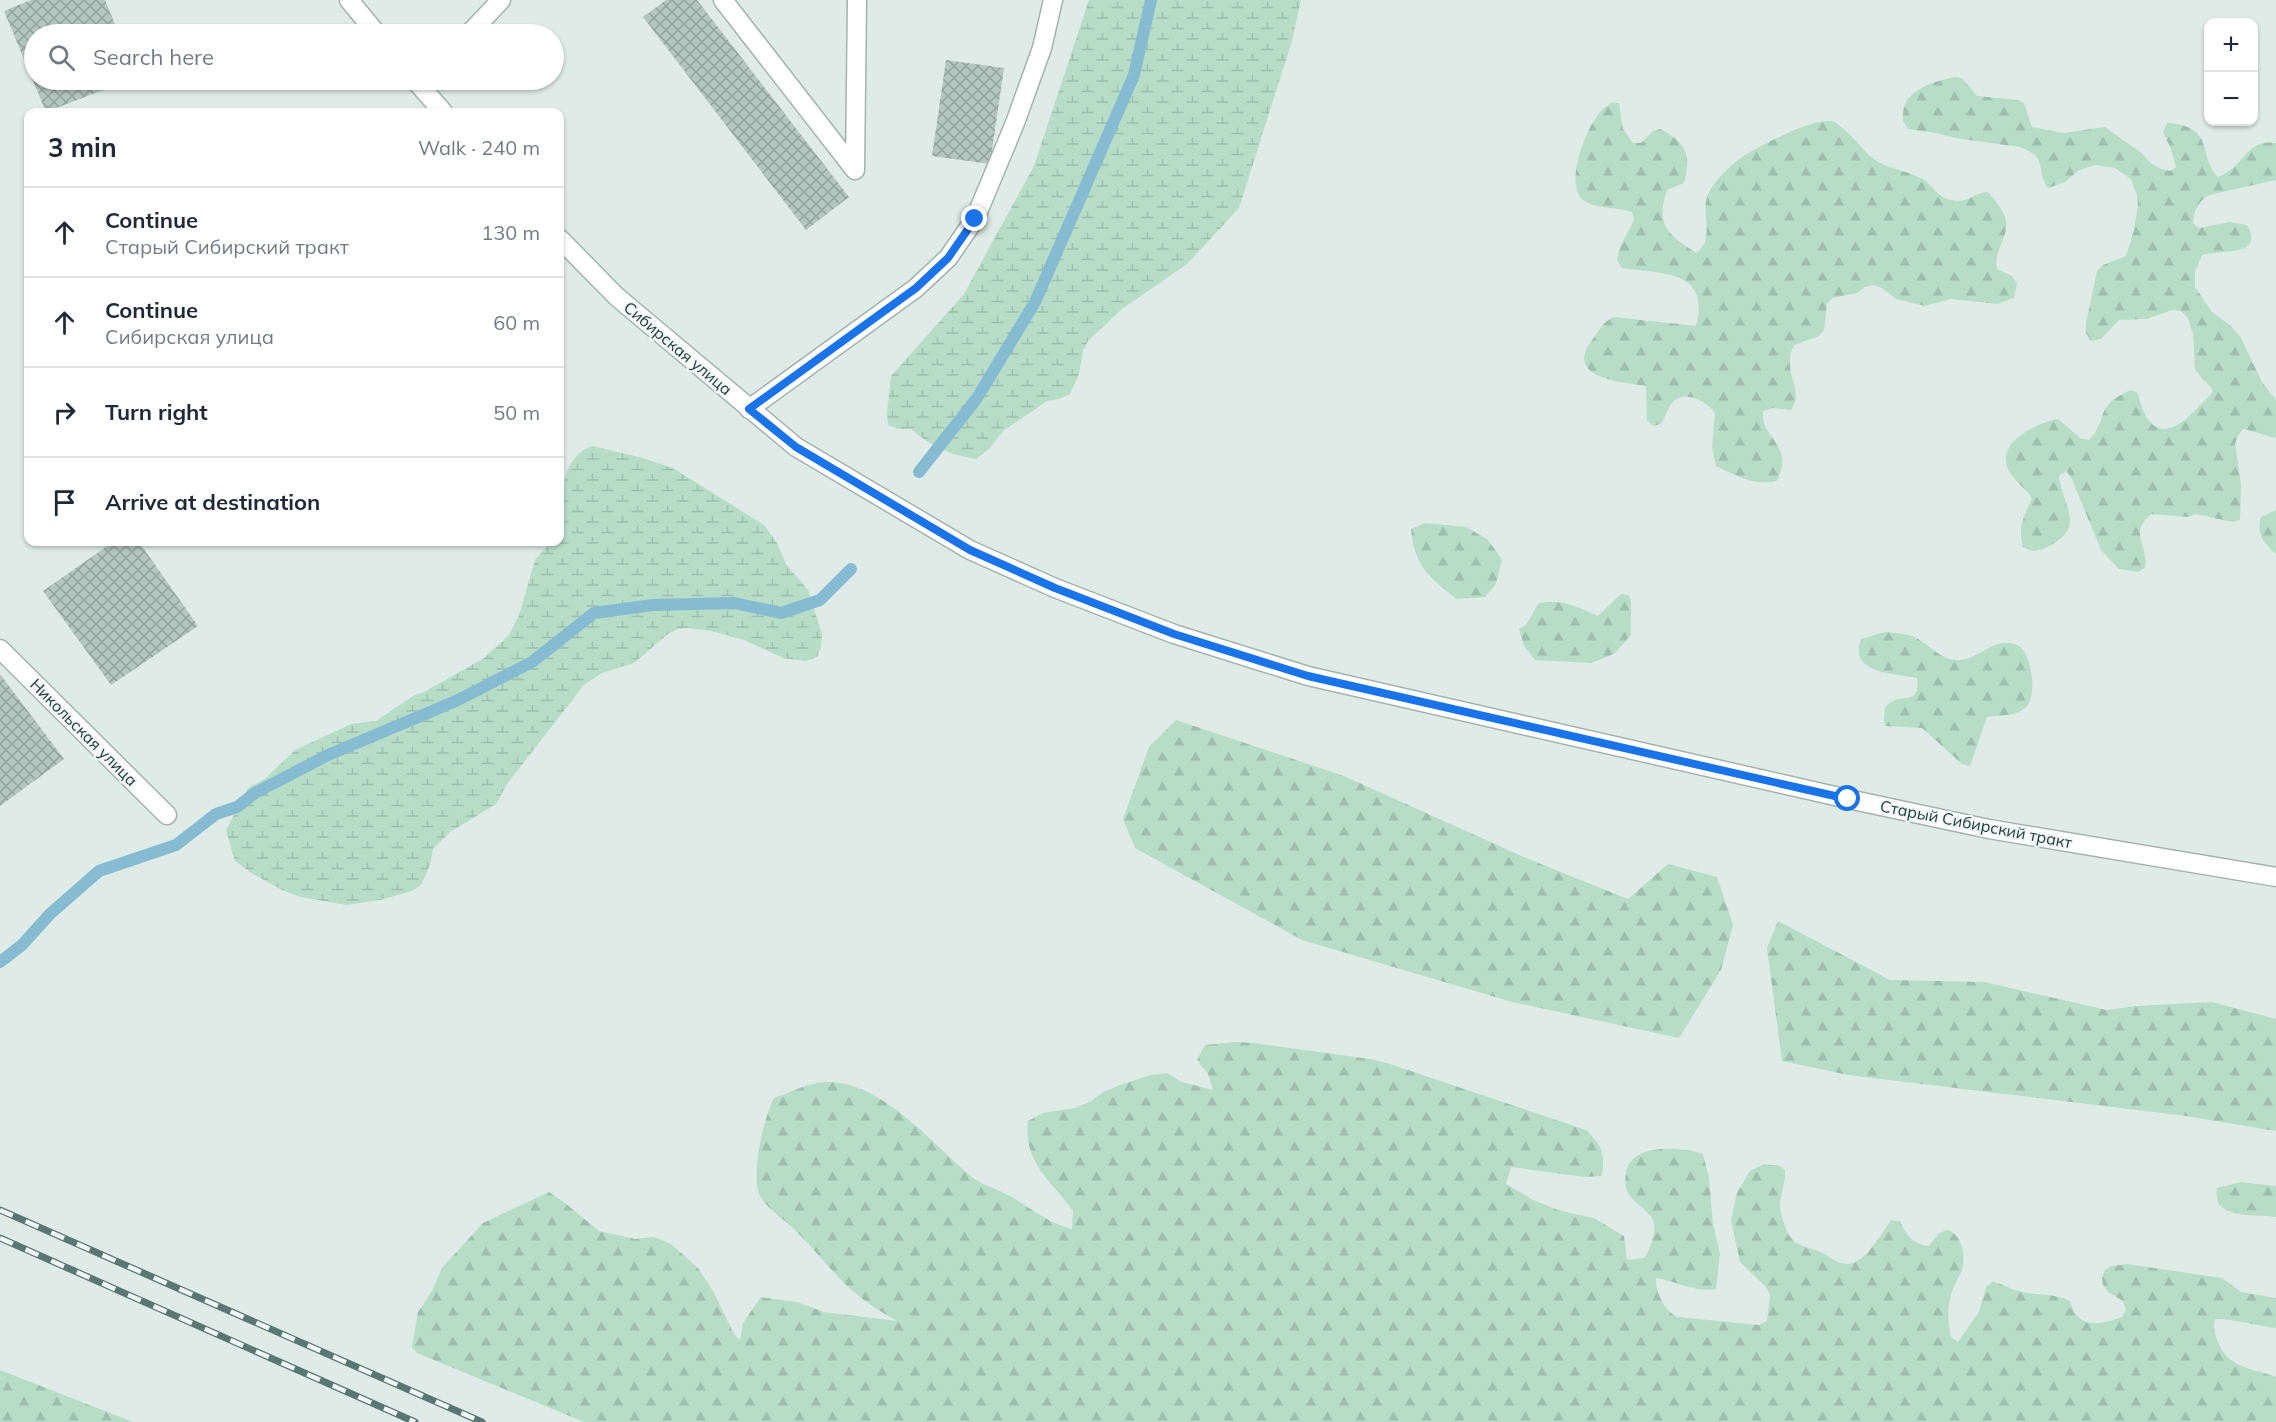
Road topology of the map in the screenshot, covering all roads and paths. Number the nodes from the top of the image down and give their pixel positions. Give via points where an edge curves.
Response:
1 (349, 0) edge
2 (501, 0) edge
3 (723, 0) edge
4 (857, 0) edge
5 (1053, 0) edge
6 (369, 24) edge
7 (478, 24) edge
8 (427, 90) edge
9 (440, 108) edge
10 (564, 243) edge
11 (749, 409) junction
12 (1055, 588) joint
13 (0, 649) edge
14 (167, 815) dead end
15 (2276, 877) edge

1 - 6 street
2 - 7 street
3 - 4 street via 855,170
5 - 11 street via 1042,48 1015,123 975,219 948,258 916,288
8 - 9 street
10 - 11 street, Сибирская улица via 617,297
11 - 12 street, Сибирская улица via 796,447 970,550
12 - 15 street, Старый Сибирский тракт via 1174,634 1308,676 1946,820
13 - 14 street, Никольская улица

